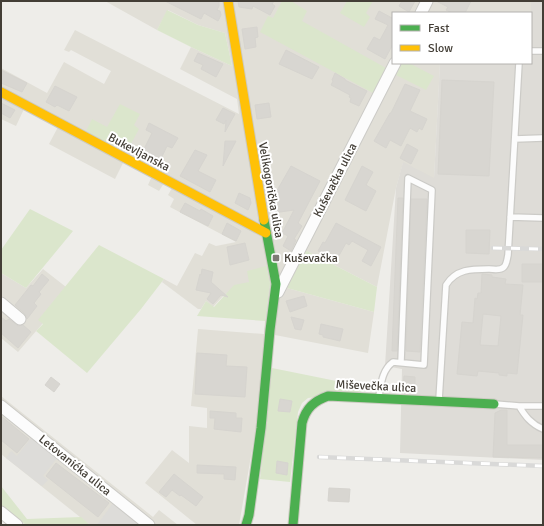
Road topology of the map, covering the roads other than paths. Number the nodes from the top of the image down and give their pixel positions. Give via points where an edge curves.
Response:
1 (228, 1) edge
2 (427, 1) edge
3 (422, 12) edge
4 (532, 51) edge
5 (543, 51) edge
6 (394, 64) edge
7 (519, 64) edge
8 (1, 92) edge
9 (543, 138) edge
10 (515, 139) junction
11 (510, 217) junction
12 (543, 218) edge
13 (266, 233) junction
14 (276, 297) junction
15 (1, 303) edge
16 (20, 319) dead end
17 (401, 362) junction
18 (378, 399) junction
19 (439, 402) junction
20 (494, 404) joint
21 (1, 406) edge
22 (519, 406) junction
23 (543, 406) edge
24 (543, 429) edge
25 (1, 512) edge
26 (17, 525) edge
27 (149, 525) edge
28 (246, 525) edge
29 (293, 525) edge

1 - 13 street, Velikogorička ulica
2 - 3 street
4 - 5 lane
6 - 14 street, Kuševačka ulica
7 - 10 lane
8 - 13 street, Bukevljanska
9 - 10 lane
10 - 11 lane
11 - 12 lane
11 - 19 lane via 508,255 503,268 459,272 446,285
13 - 14 street, Velikogorička ulica
14 - 28 street, Velikogorička ulica via 270,330 261,428
15 - 16 street
17 - 17 lane via 424,365 432,190 408,178
17 - 18 lane via 393,362 386,368
18 - 19 street, Miševečka ulica
18 - 29 street, Miševečka ulica via 328,396 312,403 307,410 301,430
19 - 20 street, Miševečka ulica
20 - 22 lane
21 - 27 street, Letovanićka ulica
22 - 23 lane
22 - 24 lane via 525,417
25 - 26 street

